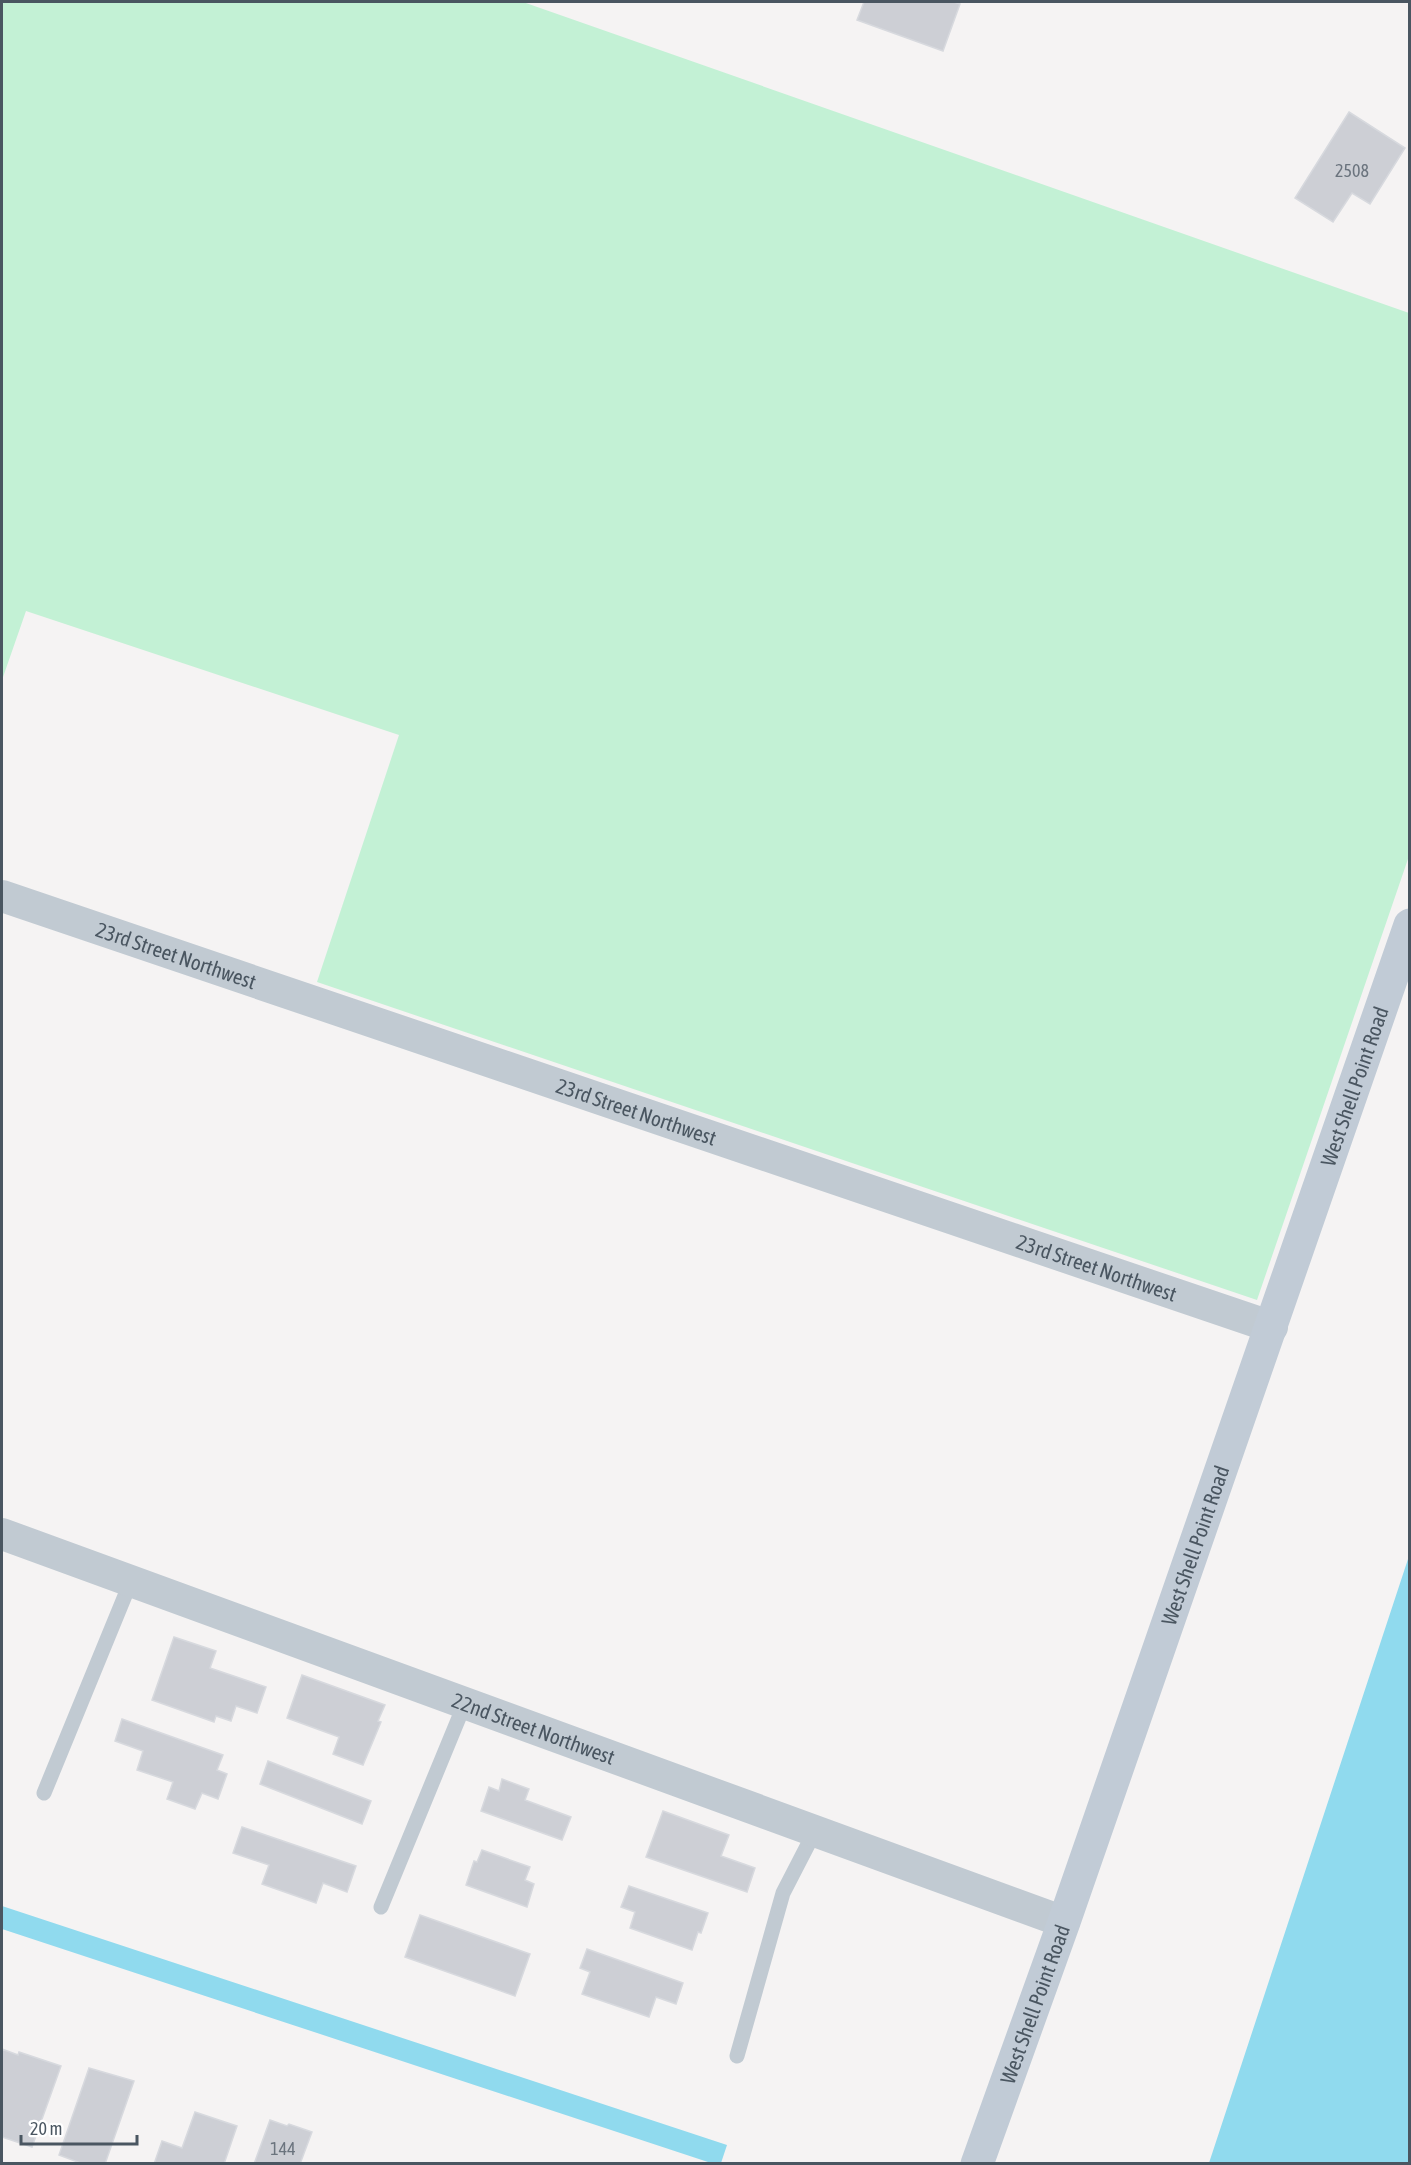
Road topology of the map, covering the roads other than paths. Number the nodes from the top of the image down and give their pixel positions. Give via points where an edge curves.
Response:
1 (2, 896) edge
2 (1410, 925) edge
3 (1272, 1327) junction
4 (2, 1534) edge
5 (131, 1581) junction
6 (465, 1703) junction
7 (44, 1793) dead end
8 (815, 1831) junction
9 (381, 1907) dead end
10 (1064, 1923) junction
11 (737, 2056) dead end
12 (977, 2163) edge

1 - 3 street, 23rd Street Northwest
2 - 3 street, West Shell Point Road
3 - 10 street, West Shell Point Road
4 - 5 street, 22nd Street Northwest
5 - 6 street, 22nd Street Northwest
5 - 7 lane
6 - 8 street, 22nd Street Northwest
6 - 9 lane
8 - 10 street, 22nd Street Northwest
8 - 11 lane via 783,1893
10 - 12 street, West Shell Point Road

